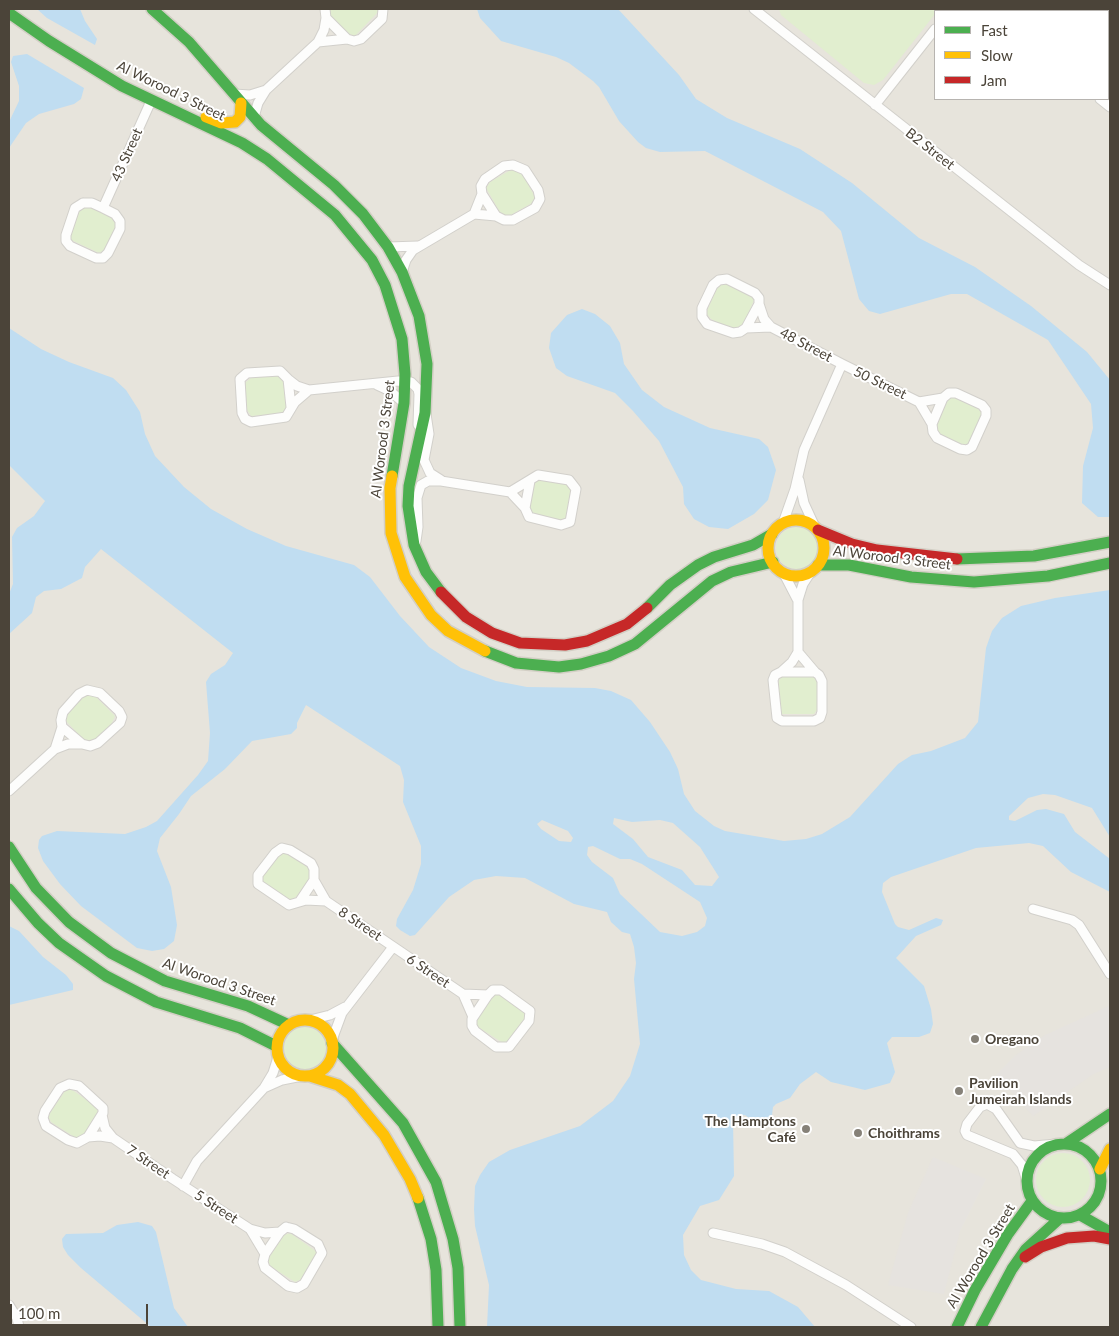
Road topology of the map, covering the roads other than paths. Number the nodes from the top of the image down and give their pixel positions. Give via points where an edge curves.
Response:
1 (152, 9) edge
2 (383, 9) edge
3 (758, 10) edge
4 (9, 13) edge
5 (325, 13) edge
6 (934, 30) edge
7 (347, 39) junction
8 (318, 42) junction
9 (266, 90) junction
10 (234, 94) junction
11 (151, 101) junction
12 (241, 103) junction
13 (875, 105) junction
14 (168, 108) junction
15 (254, 117) junction
16 (482, 194) junction
17 (103, 208) junction
18 (474, 214) junction
19 (496, 216) junction
20 (418, 246) junction
21 (390, 250) junction
22 (372, 260) junction
23 (402, 272) junction
24 (1110, 285) edge
25 (759, 304) junction
26 (771, 327) junction
27 (746, 328) junction
28 (842, 364) junction
29 (288, 379) junction
30 (406, 381) junction
31 (377, 385) junction
32 (309, 390) junction
33 (943, 398) junction
34 (919, 402) junction
35 (404, 403) junction
36 (292, 406) junction
37 (425, 413) junction
38 (932, 424) junction
39 (421, 437) junction
40 (798, 477) junction
41 (441, 480) junction
42 (530, 481) junction
43 (510, 492) junction
44 (525, 508) junction
45 (783, 523) junction
46 (816, 529) junction
47 (772, 534) junction
48 (1110, 542) edge
49 (414, 545) junction
50 (1091, 545) junction
51 (773, 562) junction
52 (1110, 563) edge
53 (1096, 566) junction
54 (815, 568) junction
55 (783, 572) junction
56 (798, 600) junction
57 (798, 652) junction
58 (781, 672) junction
59 (815, 672) junction
60 (62, 727) junction
61 (82, 744) junction
62 (55, 749) junction
63 (9, 791) edge
64 (9, 848) edge
65 (314, 880) junction
66 (9, 889) edge
67 (300, 901) junction
68 (326, 902) junction
69 (1034, 909) dead end
70 (393, 947) junction
71 (1110, 974) edge
72 (463, 994) junction
73 (488, 994) junction
74 (348, 1005) junction
75 (474, 1018) junction
76 (310, 1020) junction
77 (289, 1025) junction
78 (332, 1041) junction
79 (277, 1052) junction
80 (306, 1076) junction
81 (264, 1088) junction
82 (1110, 1114) edge
83 (102, 1115) junction
84 (88, 1137) junction
85 (113, 1138) junction
86 (1061, 1144) junction
87 (1110, 1149) edge
88 (1100, 1169) junction
89 (1026, 1178) junction
90 (1101, 1185) junction
91 (183, 1186) junction
92 (1110, 1198) edge
93 (1032, 1201) junction
94 (1080, 1215) junction
95 (1059, 1219) junction
96 (250, 1229) junction
97 (280, 1232) junction
98 (1110, 1232) edge
99 (713, 1233) dead end
100 (1110, 1239) edge
101 (265, 1254) junction
102 (1013, 1267) junction
103 (460, 1302) junction
104 (438, 1303) junction
105 (9, 1305) edge
106 (19, 1327) edge
107 (438, 1327) edge
108 (460, 1327) edge
109 (910, 1327) edge
110 (957, 1327) edge
111 (981, 1327) edge

1 - 10 street, Al Worood 3 Street via 188,42
2 - 7 street via 382,19 361,39
3 - 13 street, B2 Street
4 - 11 street, Al Worood 3 Street via 73,57
5 - 7 street
5 - 8 street via 324,30
6 - 13 street
7 - 8 street
8 - 9 street
9 - 10 street via 250,95
9 - 15 street
10 - 12 street, Al Worood 3 Street
11 - 14 street, Al Worood 3 Street
11 - 17 street, 43 Street
12 - 14 street via 240,117 228,124 189,110
12 - 15 street, Al Worood 3 Street
13 - 24 street, B2 Street via 1079,265
14 - 22 street, Al Worood 3 Street via 242,143 290,176 335,215
15 - 21 street, Al Worood 3 Street via 363,214
16 - 18 street
16 - 19 street
16 - 19 street via 481,186 485,179 508,165 521,168 538,190 540,199 535,208 513,220
17 - 17 street via 87,202 75,208 65,238 70,246 100,258 108,253 120,225 115,214
18 - 19 street
18 - 20 street
20 - 21 street
20 - 23 street via 406,260
21 - 22 street via 384,260
21 - 23 street, Al Worood 3 Street
22 - 30 street, Al Worood 3 Street via 396,312
23 - 37 street, Al Worood 3 Street via 419,316 426,349
25 - 26 street, 48 Street via 764,319
25 - 27 street
25 - 27 street, 48 Street via 758,295 730,280 723,279 713,285 702,308 704,321 733,333
26 - 27 street, 48 Street
26 - 28 street, 48 Street
28 - 34 street, 50 Street
28 - 40 street via 806,444
29 - 32 street
29 - 36 street
29 - 36 street via 284,373 276,371 244,374 239,382 242,413 251,422 282,418 289,414
30 - 31 street
30 - 35 street, Al Worood 3 Street
30 - 39 street via 418,389
31 - 32 street
31 - 35 street
32 - 36 street
33 - 34 street, 50 Street
33 - 38 street
33 - 38 street, 50 Street via 956,392 982,405 986,416 967,450 938,438
34 - 38 street, 50 Street
35 - 51 street, Al Worood 3 Street via 390,488 392,533 397,556 409,584 431,615 448,631 496,657 524,664 560,667 609,656 635,644 712,581 731,572
37 - 39 street, Al Worood 3 Street
37 - 41 street via 429,434 424,460 430,473
39 - 49 street, Al Worood 3 Street via 408,506
40 - 45 street
40 - 46 street via 804,503
41 - 43 street
41 - 49 street via 428,481 418,491 418,533
42 - 43 street
42 - 44 street
42 - 44 street via 541,475 569,480 574,484 572,519 561,526 529,517
43 - 44 street
45 - 46 street via 803,521
45 - 47 street
46 - 50 street, Al Worood 3 Street via 877,550 952,559 1034,556
46 - 54 street via 822,537 824,552
47 - 49 street, Al Worood 3 Street via 753,545 698,565 627,624 608,634 565,645 520,643 466,617 426,572
47 - 51 street via 768,544
48 - 50 street, Al Worood 3 Street
50 - 53 street
51 - 55 street
52 - 53 street, Al Worood 3 Street
53 - 54 street, Al Worood 3 Street via 1023,579 974,582 911,577 849,566
54 - 55 street via 798,575
54 - 56 street via 803,584
55 - 56 street
56 - 57 street
57 - 58 street
57 - 59 street
58 - 59 street
58 - 59 street via 774,677 774,688 775,716 782,721 814,721 822,716 822,680
60 - 61 street
60 - 61 street via 63,712 79,694 87,690 100,693 119,711 120,723 98,743
60 - 62 street
61 - 62 street via 68,744
62 - 63 street
64 - 77 street, Al Worood 3 Street via 36,888 69,922 110,952 165,980 248,1006
65 - 67 street
65 - 67 street, 8 Street via 311,863 286,848 278,850 258,875 260,887 285,904 293,905
65 - 68 street, 8 Street
66 - 79 street via 59,943 106,976 156,1002 240,1028
67 - 68 street, 8 Street
68 - 70 street, 8 Street
69 - 71 street via 1080,925
70 - 72 street, 6 Street
70 - 74 street
72 - 73 street, 6 Street
72 - 75 street, 6 Street
73 - 75 street
73 - 75 street, 6 Street via 494,990 504,991 530,1011 529,1020 512,1045 500,1048 475,1031 472,1026
74 - 76 street via 330,1015
74 - 78 street
76 - 77 street
76 - 78 street via 326,1029
77 - 79 street via 281,1033
78 - 80 street via 330,1060 318,1073
78 - 103 street via 349,1064 390,1106 426,1162 446,1210 453,1239
79 - 80 street via 290,1072
79 - 81 street via 273,1073
80 - 81 street via 282,1080
80 - 104 street via 338,1086 350,1094 384,1135 398,1158 422,1208 431,1239
81 - 91 street via 197,1161
82 - 86 street
83 - 84 street
83 - 84 street, 7 Street via 102,1105 74,1085 60,1088 45,1111 46,1126 68,1140 81,1142
83 - 85 street, 7 Street via 105,1128
84 - 85 street, 7 Street
85 - 91 street, 7 Street
86 - 88 street via 1087,1152
86 - 89 street via 1045,1148 1035,1156
86 - 89 street via 1034,1146 1020,1143 996,1109 987,1104 980,1107 967,1124 967,1135 1013,1154 1022,1165
87 - 88 street
88 - 90 street
89 - 93 street
90 - 92 street
90 - 94 street via 1098,1197
91 - 96 street, 5 Street
93 - 95 street via 1038,1209
93 - 110 street, Al Worood 3 Street via 1008,1234
94 - 95 street
94 - 98 street
95 - 102 street via 1026,1249
96 - 97 street, 5 Street
96 - 101 street, 5 Street
97 - 101 street
97 - 101 street, 5 Street via 291,1227 321,1248 321,1258 304,1284 292,1288 267,1270 263,1262
99 - 109 street via 785,1252 846,1285
100 - 102 street via 1080,1236 1060,1240 1041,1247
102 - 111 street
103 - 104 street
103 - 108 street
104 - 107 street
105 - 106 street

